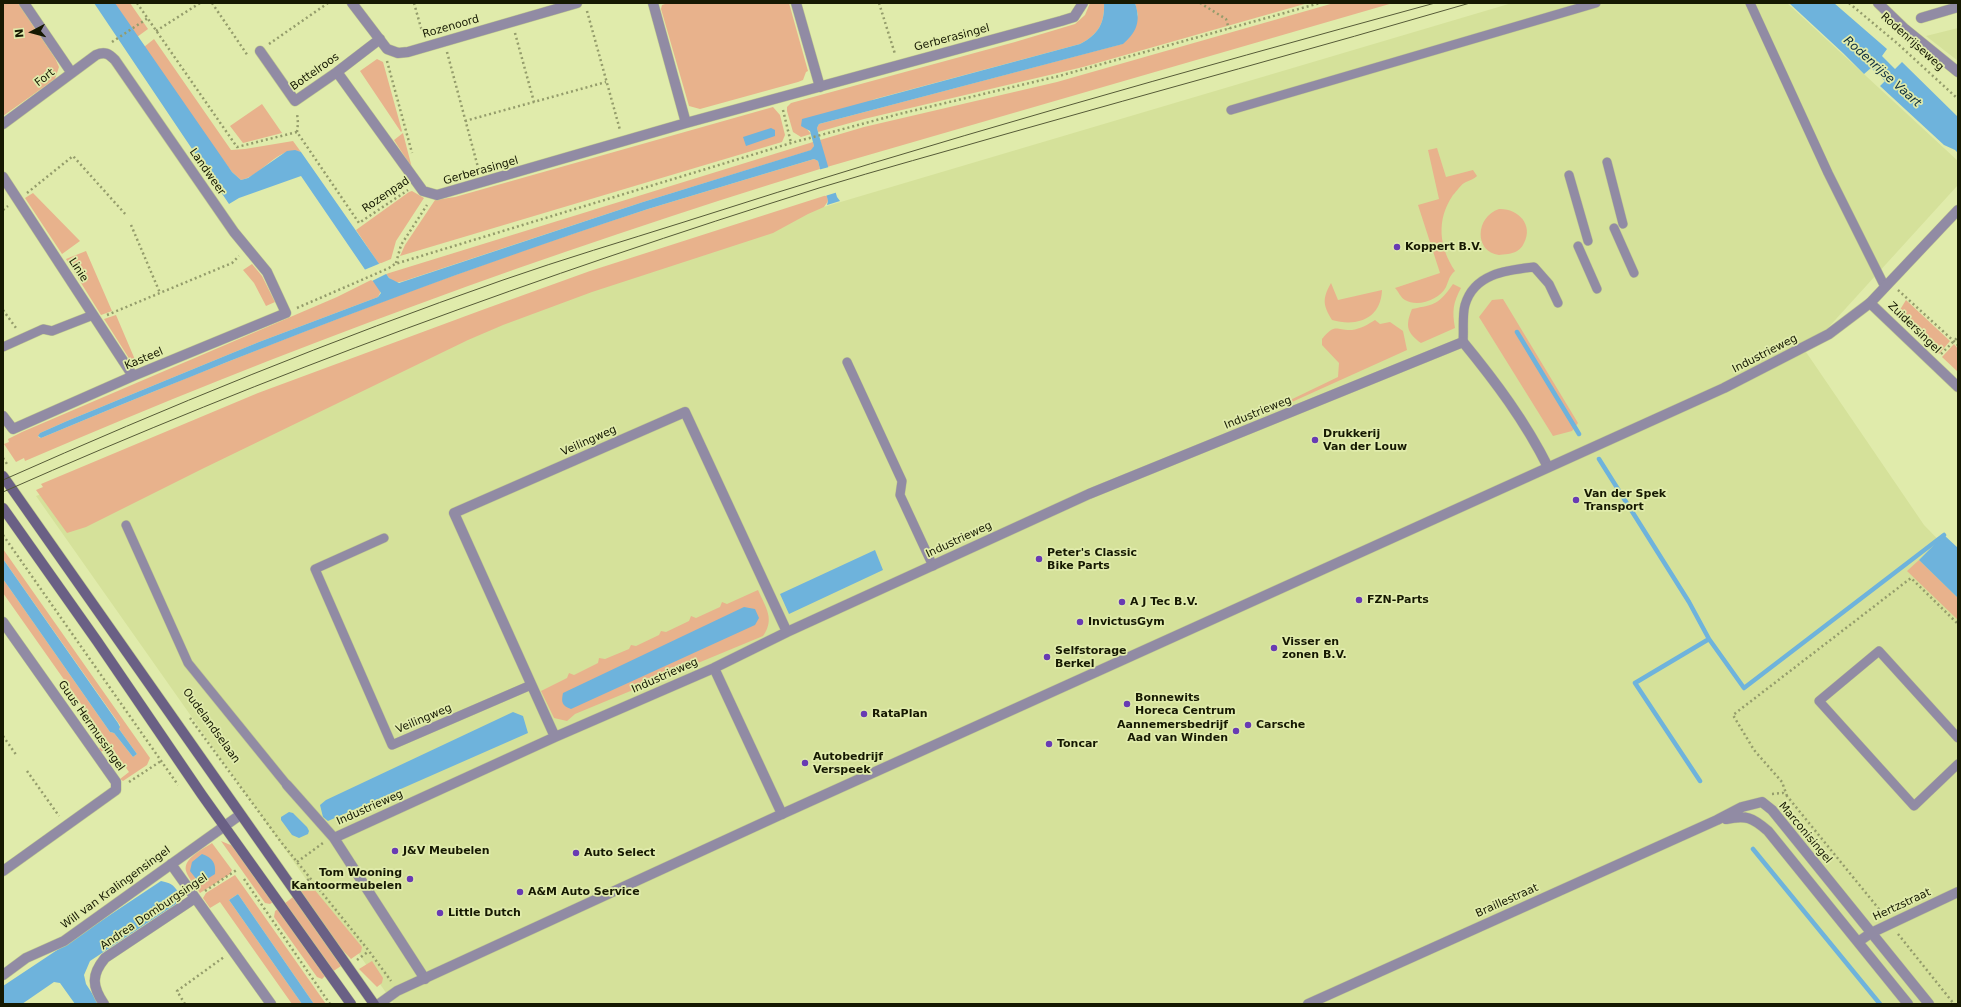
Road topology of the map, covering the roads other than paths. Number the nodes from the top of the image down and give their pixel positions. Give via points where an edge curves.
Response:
1 (24, 3) edge
2 (352, 3) edge
3 (577, 3) edge
4 (653, 3) edge
5 (796, 3) edge
6 (1083, 3) edge
7 (1596, 3) edge
8 (1750, 3) edge
9 (1878, 3) edge
10 (1958, 8) edge
11 (1921, 18) dead end
12 (380, 39) junction
13 (260, 51) road end
14 (102, 52) joint
15 (72, 72) junction
16 (337, 72) junction
17 (1958, 72) edge
18 (820, 87) junction
19 (1231, 110) dead end
20 (686, 123) junction
21 (3, 124) edge
22 (1607, 162) dead end
23 (1569, 174) dead end
24 (3, 177) edge
25 (1958, 210) edge
26 (1623, 224) dead end
27 (1614, 228) dead end
28 (1588, 241) dead end
29 (1578, 246) dead end
30 (1634, 273) dead end
31 (1891, 286) junction
32 (1597, 289) dead end
33 (1870, 302) junction
34 (1558, 303) dead end
35 (286, 313) joint
36 (94, 317) junction
37 (1463, 342) junction
38 (3, 347) edge
39 (847, 362) dead end
40 (133, 376) junction
41 (1958, 387) edge
42 (3, 416) edge
43 (1548, 467) junction
44 (3, 476) edge
45 (3, 508) edge
46 (126, 525) dead end
47 (384, 538) dead end
48 (932, 566) junction
49 (3, 622) edge
50 (787, 632) junction
51 (714, 668) junction
52 (531, 685) junction
53 (556, 737) junction
54 (1958, 738) edge
55 (1958, 764) edge
56 (287, 785) joint
57 (240, 814) junction
58 (782, 814) junction
59 (1717, 820) junction
60 (224, 826) junction
61 (334, 838) junction
62 (171, 864) junction
63 (4, 868) edge
64 (1958, 892) edge
65 (195, 898) junction
66 (1871, 933) junction
67 (1858, 942) junction
68 (3, 975) edge
69 (425, 978) junction
70 (104, 1004) edge
71 (270, 1004) edge
72 (351, 1004) edge
73 (374, 1004) edge
74 (379, 1004) edge
75 (1308, 1004) edge
76 (1908, 1004) edge
77 (1929, 1004) edge

1 - 15 street
2 - 12 street
3 - 12 street, Rozenoord via 398,53 387,49
4 - 20 street
5 - 18 street
6 - 18 street, Gerberasingel via 1074,16 1061,21
7 - 19 lane
8 - 31 lane via 1828,173 1883,283
9 - 17 street, Rodenrijseweg
10 - 11 street
12 - 16 street, Bottelroos
13 - 16 street, Bottelroos via 295,101
14 - 15 street, Fort
14 - 35 street, Landweer via 115,60 234,232 268,272
15 - 21 street, Fort
16 - 20 street, Gerberasingel via 422,190 434,195
18 - 20 street, Gerberasingel
22 - 26 lane
23 - 28 lane
24 - 36 street, Linie
25 - 31 street, Industrieweg
27 - 30 lane
29 - 32 lane
31 - 33 street, Industrieweg
33 - 41 street, Zuidersingel
33 - 43 street, Industrieweg via 1829,334 1724,388
34 - 37 lane via 1549,284 1534,268 1503,271 1482,281 1472,291 1465,305
35 - 40 street, Kasteel
36 - 38 lane via 52,331 43,330
36 - 40 street, Linie
37 - 43 street via 1497,383
37 - 48 street, Industrieweg via 1089,494
39 - 48 lane via 902,481 900,495
40 - 42 street, Kasteel via 13,429
43 - 58 street, Industrieweg
44 - 57 main road
45 - 60 main road
46 - 56 lane via 188,663
47 - 52 lane, Veilingweg via 315,569 392,745
48 - 50 street, Industrieweg
49 - 63 street, Guus Hermussingel via 118,787
50 - 51 street, Industrieweg
50 - 52 street, Veilingweg via 685,412 454,513
51 - 53 street, Industrieweg
51 - 58 street
52 - 53 street, Veilingweg
53 - 61 street, Industrieweg
54 - 55 lane via 1879,650 1819,701 1914,806
56 - 61 street
57 - 60 street, Will van Kralingensingel
57 - 73 main road
58 - 69 street, Industrieweg
59 - 66 street, Marconisingel via 1742,807 1762,802 1772,810
59 - 67 street via 1747,817 1758,822
59 - 75 street, Braillestraat
60 - 62 street, Will van Kralingensingel
60 - 72 main road
61 - 69 street, Industrieweg
62 - 65 street
62 - 68 street, Will van Kralingensingel via 64,941 26,958
64 - 66 street, Hertzstraat
65 - 70 street, Andrea Domburgsingel via 105,958 96,968 95,982
65 - 71 street
66 - 67 street, Hertzstraat
66 - 77 street, Marconisingel
67 - 76 street
69 - 74 street, Industrieweg via 397,991

